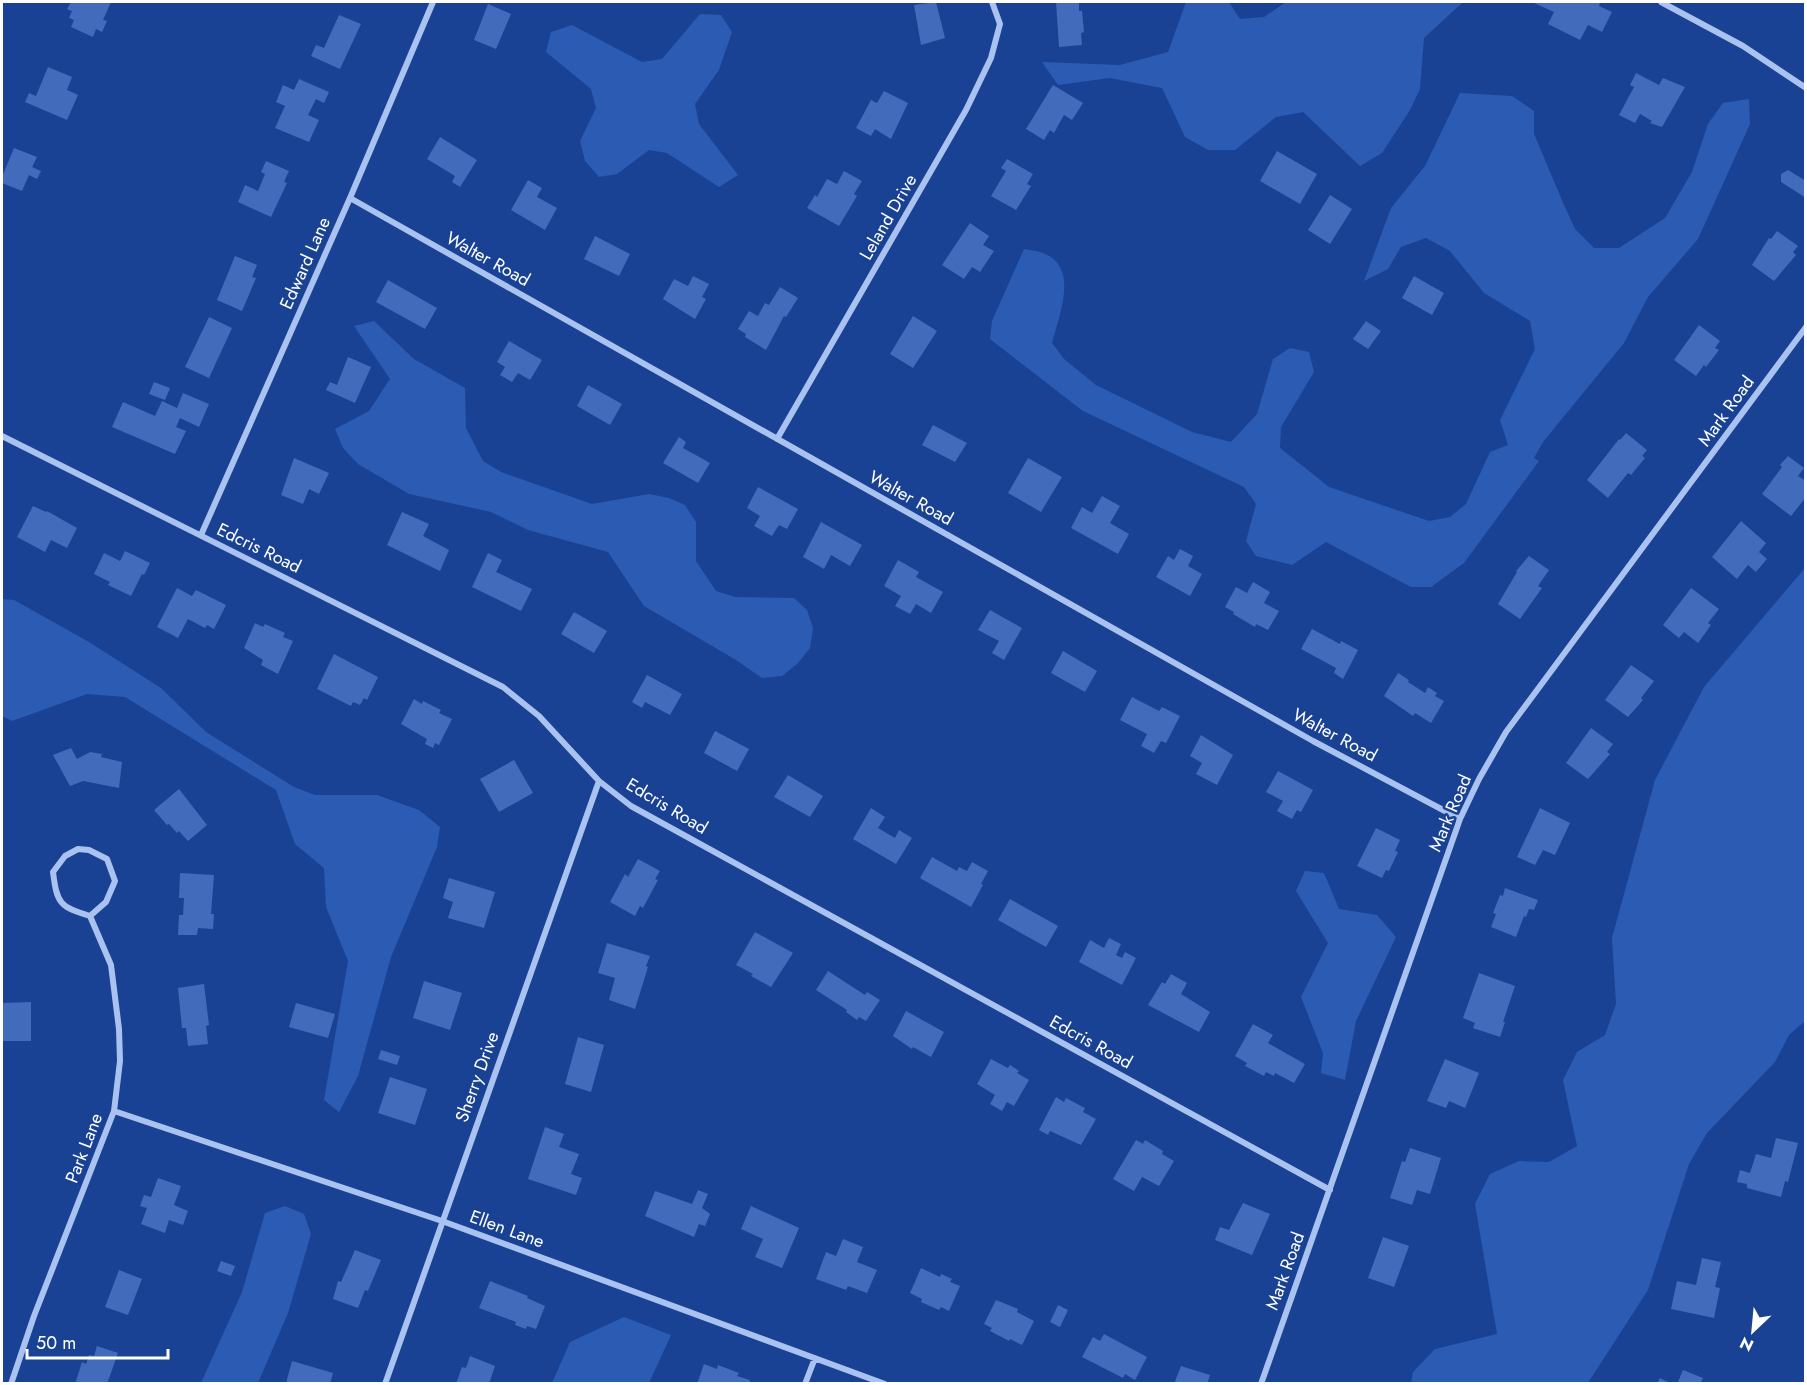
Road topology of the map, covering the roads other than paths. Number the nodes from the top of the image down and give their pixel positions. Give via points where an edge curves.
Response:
1 (433, 2) edge
2 (993, 2) edge
3 (1661, 2) edge
4 (1806, 88) edge
5 (350, 198) junction
6 (1806, 327) edge
7 (2, 436) edge
8 (777, 439) junction
9 (201, 536) junction
10 (598, 780) junction
11 (1460, 819) junction
12 (90, 916) junction
13 (114, 1111) junction
14 (1330, 1190) junction
15 (442, 1221) junction
16 (815, 1358) junction
17 (11, 1383) edge
18 (385, 1383) edge
19 (805, 1383) edge
20 (885, 1383) edge
21 (1261, 1383) edge

1 - 5 street, Edward Lane
2 - 8 street, Leland Drive via 1000,24 992,58
3 - 4 street via 1743,46
5 - 8 street, Walter Road
5 - 9 street, Edward Lane
6 - 11 street, Mark Road via 1506,732
7 - 9 street, Edcris Road
8 - 11 street, Walter Road via 1313,741
9 - 10 street, Edcris Road via 503,687 539,716
10 - 14 street, Edcris Road via 631,806
10 - 15 street, Sherry Drive
11 - 14 street, Mark Road
12 - 12 street via 106,902 116,880 107,858 78,849 65,856 53,872 56,892 67,909
12 - 13 street, Park Lane via 111,965 119,1029
13 - 15 street, Ellen Lane
13 - 17 street, Park Lane
14 - 21 street, Mark Road
15 - 16 street, Ellen Lane
15 - 18 street, Sherry Drive
16 - 19 street
16 - 20 street, Ellen Lane

